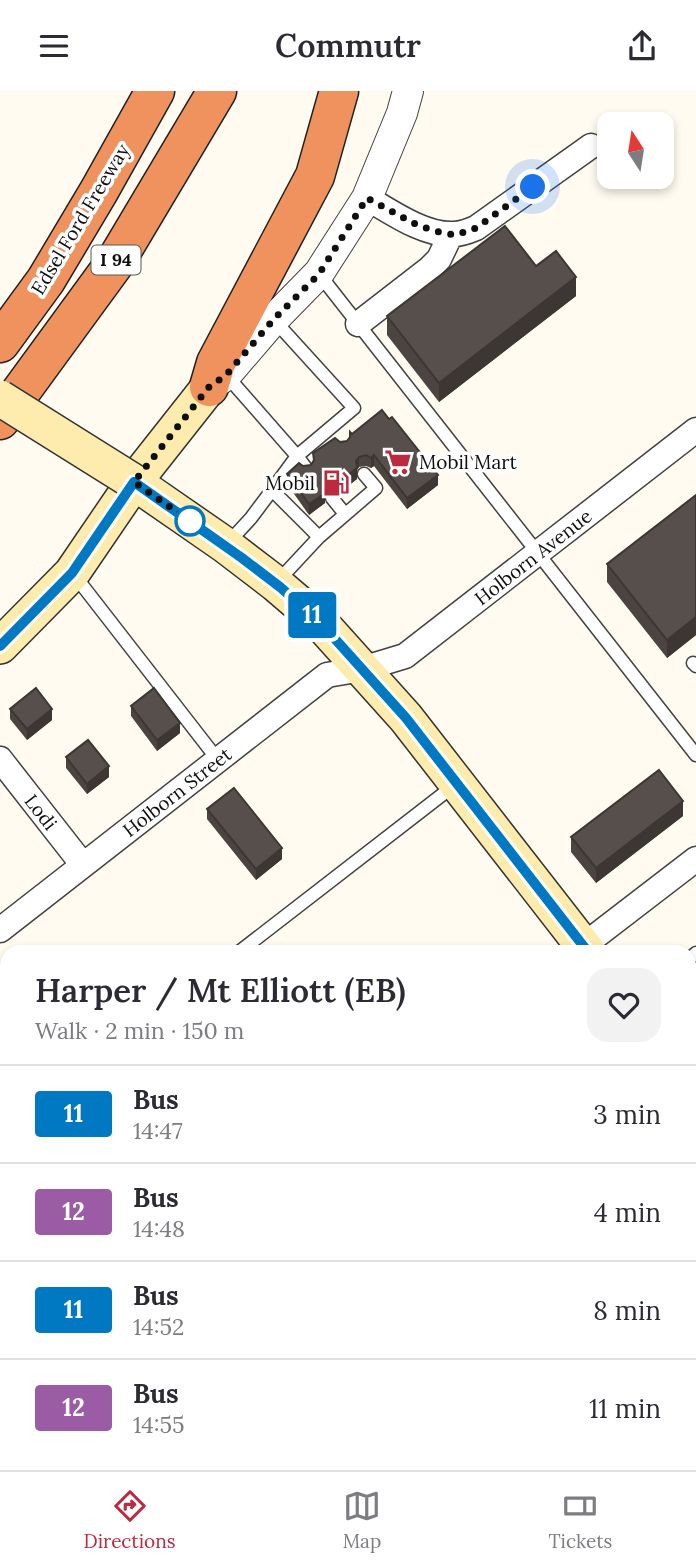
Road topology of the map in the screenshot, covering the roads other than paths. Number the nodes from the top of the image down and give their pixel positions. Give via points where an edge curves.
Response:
1 (155, 91) edge
2 (217, 91) edge
3 (340, 91) edge
4 (408, 91) edge
5 (591, 146) dead end
6 (367, 198) junction
7 (451, 234) junction
8 (319, 274) junction
9 (274, 319) junction
10 (358, 324) junction
11 (0, 343) edge
12 (217, 381) junction
13 (0, 397) edge
14 (0, 420) edge
15 (696, 430) edge
16 (298, 456) junction
17 (306, 468) edge
18 (364, 474) dead end
19 (134, 482) junction
20 (272, 490) junction
21 (332, 498) dead end
22 (345, 514) junction
23 (318, 537) junction
24 (225, 545) junction
25 (538, 553) junction
26 (72, 573) junction
27 (276, 584) junction
28 (0, 646) edge
29 (362, 669) junction
30 (696, 755) edge
31 (0, 759) edge
32 (218, 760) junction
33 (457, 784) junction
34 (696, 859) edge
35 (83, 866) junction
36 (0, 930) edge
37 (248, 945) edge
38 (578, 945) edge
39 (588, 945) edge

1 - 11 highway, Edsel Ford Freeway / I 94 via 46,280
2 - 14 highway, I 94 via 114,264
3 - 12 highway via 315,176 216,363
4 - 6 street
5 - 7 street via 476,228
6 - 7 street via 419,226
6 - 8 street
7 - 10 street via 429,269
8 - 9 street
8 - 10 lane
9 - 12 street
9 - 16 lane via 354,408 332,433
10 - 25 lane
12 - 16 lane
12 - 19 main road
13 - 19 main road, bridge
15 - 25 street, Holborn Avenue
16 - 17 lane
16 - 20 lane
18 - 22 lane via 376,488
19 - 24 main road
19 - 26 main road
20 - 23 lane
20 - 24 lane
21 - 22 lane
22 - 23 lane
23 - 27 lane
24 - 27 main road
25 - 29 street, Holborn Avenue via 405,656
25 - 30 lane
26 - 28 main road
26 - 32 lane
27 - 29 main road via 318,620
29 - 32 street, Holborn Street via 327,675
29 - 33 main road
31 - 35 street, Lodi
32 - 35 street, Holborn Street
33 - 37 lane
33 - 38 main road
34 - 39 street
35 - 36 street, Holborn Street

